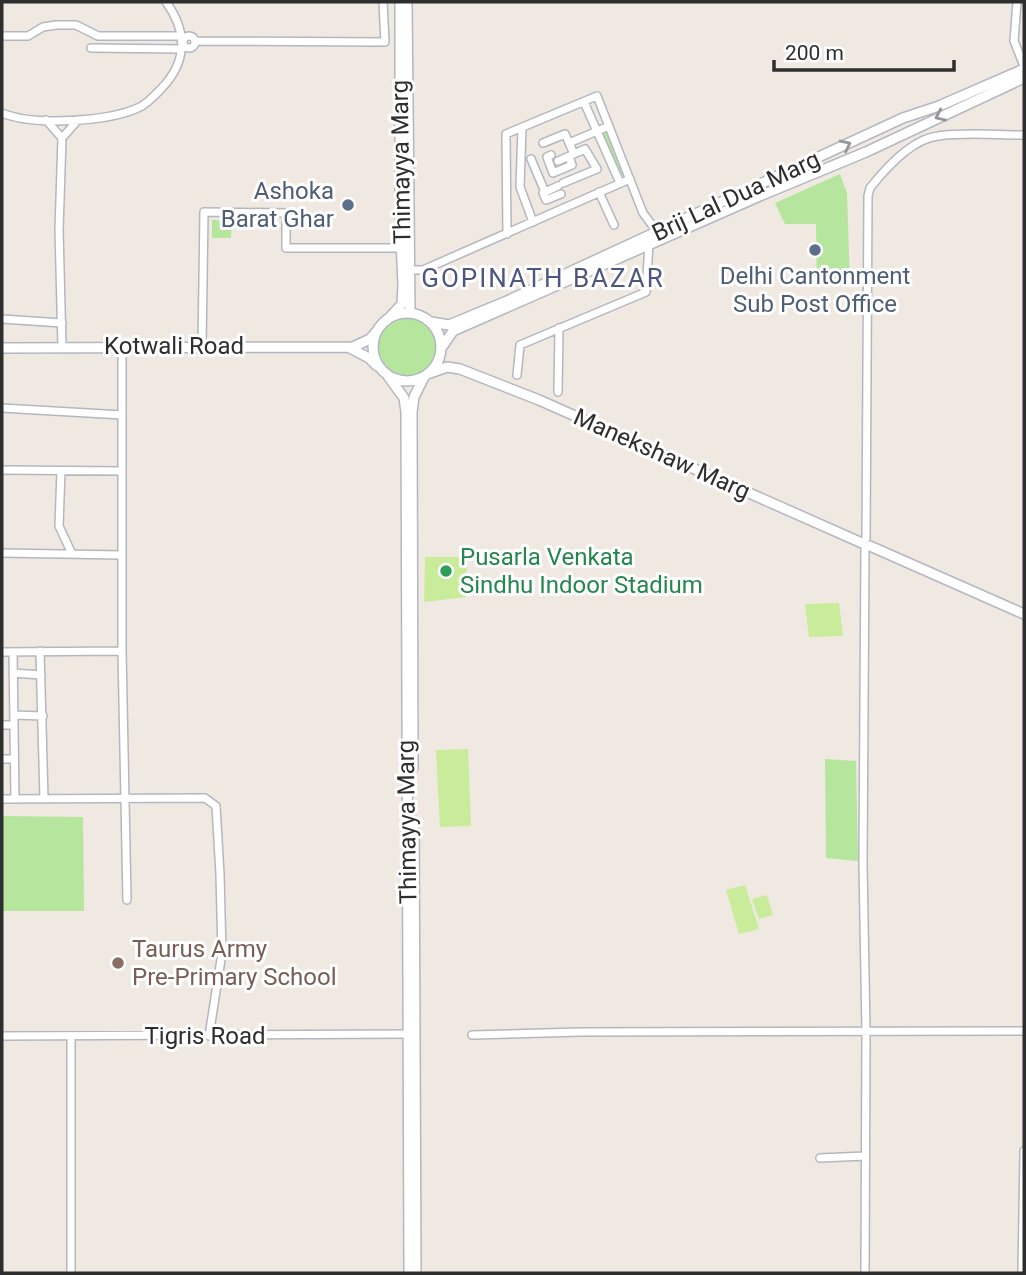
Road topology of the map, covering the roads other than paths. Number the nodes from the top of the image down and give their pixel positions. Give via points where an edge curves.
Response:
1 (166, 2) edge
2 (383, 2) edge
3 (400, 2) edge
4 (407, 2) edge
5 (1017, 2) edge
6 (141, 35) junction
7 (2, 36) edge
8 (404, 40) junction
9 (182, 41) junction
10 (91, 48) dead end
11 (141, 48) junction
12 (1024, 67) edge
13 (1024, 78) edge
14 (584, 102) junction
15 (2, 113) edge
16 (46, 120) junction
17 (78, 120) junction
18 (609, 126) junction
19 (522, 128) junction
20 (596, 131) junction
21 (1024, 135) edge
22 (62, 138) junction
23 (543, 143) dead end
24 (569, 143) junction
25 (551, 155) dead end
26 (572, 156) junction
27 (531, 159) dead end
28 (558, 162) dead end
29 (630, 179) junction
30 (620, 183) junction
31 (599, 192) junction
32 (533, 222) junction
33 (614, 225) dead end
34 (663, 229) junction
35 (507, 234) junction
36 (649, 244) junction
37 (403, 247) junction
38 (411, 270) junction
39 (410, 313) junction
40 (390, 317) junction
41 (2, 318) edge
42 (62, 323) junction
43 (431, 323) junction
44 (451, 328) junction
45 (559, 328) junction
46 (377, 331) junction
47 (62, 346) junction
48 (121, 346) junction
49 (346, 346) junction
50 (202, 347) junction
51 (2, 348) edge
52 (441, 349) junction
53 (460, 369) junction
54 (385, 373) junction
55 (517, 374) dead end
56 (427, 375) junction
57 (558, 392) dead end
58 (2, 408) edge
59 (122, 415) junction
60 (2, 470) edge
61 (61, 471) junction
62 (122, 471) junction
63 (866, 544) junction
64 (2, 553) edge
65 (72, 554) junction
66 (122, 555) junction
67 (1024, 614) edge
68 (122, 650) junction
69 (40, 651) junction
70 (2, 652) edge
71 (13, 652) junction
72 (13, 673) junction
73 (41, 675) junction
74 (14, 715) junction
75 (43, 716) junction
76 (409, 724) junction
77 (2, 725) edge
78 (14, 725) junction
79 (2, 759) edge
80 (14, 759) junction
81 (125, 797) junction
82 (2, 799) edge
83 (15, 799) junction
84 (44, 799) junction
85 (127, 900) dead end
86 (1024, 1031) edge
87 (866, 1032) junction
88 (409, 1034) junction
89 (472, 1035) dead end
90 (2, 1036) edge
91 (71, 1036) junction
92 (209, 1036) junction
93 (1024, 1151) edge
94 (865, 1156) junction
95 (820, 1158) dead end
96 (1024, 1200) edge
97 (71, 1273) edge
98 (409, 1273) edge
99 (416, 1273) edge
100 (865, 1273) edge
101 (1022, 1273) edge

1 - 9 street via 176,15
2 - 9 street via 385,42 195,41 189,36
3 - 8 street, Thimayya Marg
4 - 8 street, Thimayya Marg
5 - 12 street via 1014,41
6 - 7 street via 98,36 76,25 56,24 28,36
6 - 9 street
6 - 11 street
8 - 37 street, Thimayya Marg
8 - 38 street, Thimayya Marg
9 - 11 street
9 - 17 street via 174,76 141,106
10 - 11 street
34 -> 12 street, Brij Lal Dua Marg
13 -> 36 street, Brij Lal Dua Marg via 866,152
14 - 18 street via 597,96
14 - 19 street
14 - 20 street
15 - 16 street
16 - 17 street
16 - 22 street
17 - 22 street
18 - 20 street
18 - 29 street
19 - 32 street via 520,187
19 - 35 street via 506,134
20 - 24 street
20 - 30 street
21 - 63 street via 936,136 908,151 870,188
22 - 42 street
23 - 24 street via 565,134
24 - 26 street
25 - 26 street via 547,157 553,173 572,165
26 - 27 street via 585,149 597,169 543,196
26 - 28 street
29 - 30 street
29 - 34 street via 643,213
30 - 31 street
31 - 32 street
31 - 33 street
32 - 35 street
34 - 44 street, Brij Lal Dua Marg
35 - 38 street via 423,270
36 - 44 street, Brij Lal Dua Marg
36 - 45 street via 646,292
37 - 40 street, Thimayya Marg via 402,304
37 - 50 street via 286,248 286,213 204,212
38 - 39 street, Thimayya Marg
39 - 40 street
39 - 43 street
40 - 46 street
41 - 42 street
42 - 47 street
43 - 44 street
43 - 52 street
44 - 52 street
45 - 55 street via 520,345
45 - 57 street
46 - 49 street via 363,343
46 - 54 street via 373,351
47 - 48 street, Kotwali Road
47 - 51 street, Kotwali Road
48 - 50 street, Kotwali Road
48 - 59 street
49 - 50 street, Kotwali Road
49 - 54 street
52 - 53 street, Manekshaw Marg
52 - 56 street
53 - 56 street, Manekshaw Marg via 447,367
53 - 63 street, Manekshaw Marg
54 - 56 street via 405,382
54 - 76 street, Thimayya Marg via 404,398 406,412
56 - 76 street, Thimayya Marg via 414,397 412,412
58 - 59 street
59 - 62 street
60 - 61 street
61 - 62 street
61 - 65 street via 59,526
62 - 66 street
63 - 67 street, Manekshaw Marg
63 - 87 street
64 - 65 street
65 - 66 street
66 - 68 street
68 - 69 street
68 - 81 street
69 - 71 street
69 - 73 street
70 - 71 street
71 - 72 street
72 - 73 street
72 - 74 street
73 - 75 street
74 - 75 street
74 - 78 street
75 - 84 street
76 - 88 street, Thimayya Marg
76 - 99 street, Thimayya Marg via 415,848
77 - 78 street
78 - 80 street
79 - 80 street
80 - 83 street
81 - 84 street
81 - 85 street
81 - 92 street via 205,798 216,806 222,953
82 - 83 street
83 - 84 street
86 - 87 street
87 - 89 street
87 - 94 street
88 - 92 street, Tigris Road
88 - 98 street, Thimayya Marg
90 - 91 street, Tigris Road
91 - 92 street, Tigris Road
91 - 97 street
93 - 96 street
94 - 95 street
94 - 100 street
96 - 101 street

